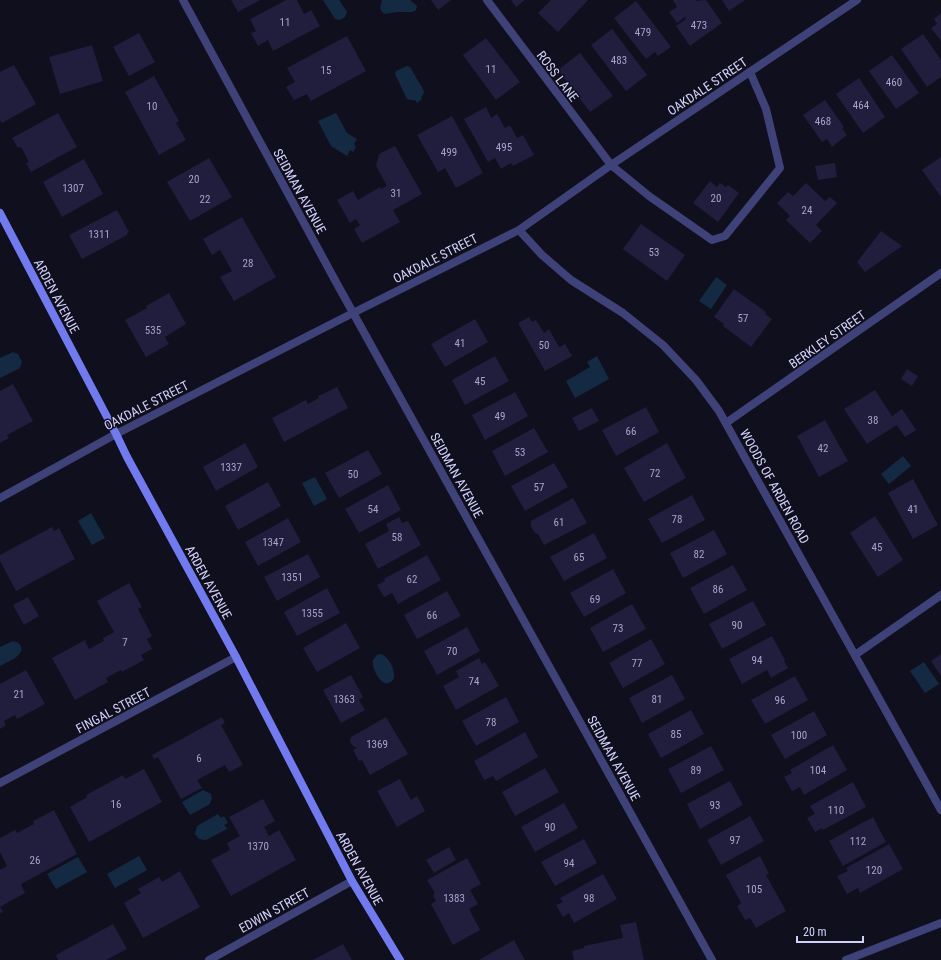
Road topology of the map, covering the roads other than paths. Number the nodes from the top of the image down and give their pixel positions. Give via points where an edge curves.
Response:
1 (183, 0) edge
2 (487, 0) edge
3 (857, 0) edge
4 (750, 72) junction
5 (611, 165) junction
6 (0, 213) edge
7 (518, 230) junction
8 (941, 273) edge
9 (353, 313) junction
10 (726, 424) junction
11 (116, 434) junction
12 (0, 498) edge
13 (941, 595) edge
14 (855, 655) junction
15 (236, 657) junction
16 (0, 783) edge
17 (941, 810) edge
18 (352, 881) junction
19 (941, 923) edge
20 (209, 960) edge
21 (400, 960) edge
22 (712, 960) edge
23 (846, 960) edge

1 - 9 street, SEIDMAN AVENUE
2 - 5 street, ROSS LANE
3 - 4 street, OAKDALE STREET
4 - 5 street, OAKDALE STREET
4 - 5 street, ROSS LANE via 766,109 780,168 725,236 712,240 649,196
5 - 7 street, OAKDALE STREET
6 - 11 street, ARDEN AVENUE
7 - 9 street, OAKDALE STREET
7 - 10 street, WOODS OF ARDEN ROAD via 571,280 623,313 663,345 696,380
8 - 10 street, BERKLEY STREET
9 - 11 street, OAKDALE STREET
9 - 22 street, SEIDMAN AVENUE
10 - 14 street, WOODS OF ARDEN ROAD
11 - 12 street, OAKDALE STREET
11 - 15 street, ARDEN AVENUE
13 - 14 street
14 - 17 street, WOODS OF ARDEN ROAD
15 - 16 street, FINGAL STREET
15 - 18 street, ARDEN AVENUE
18 - 20 street, EDWIN STREET
18 - 21 street, ARDEN AVENUE
19 - 23 street

